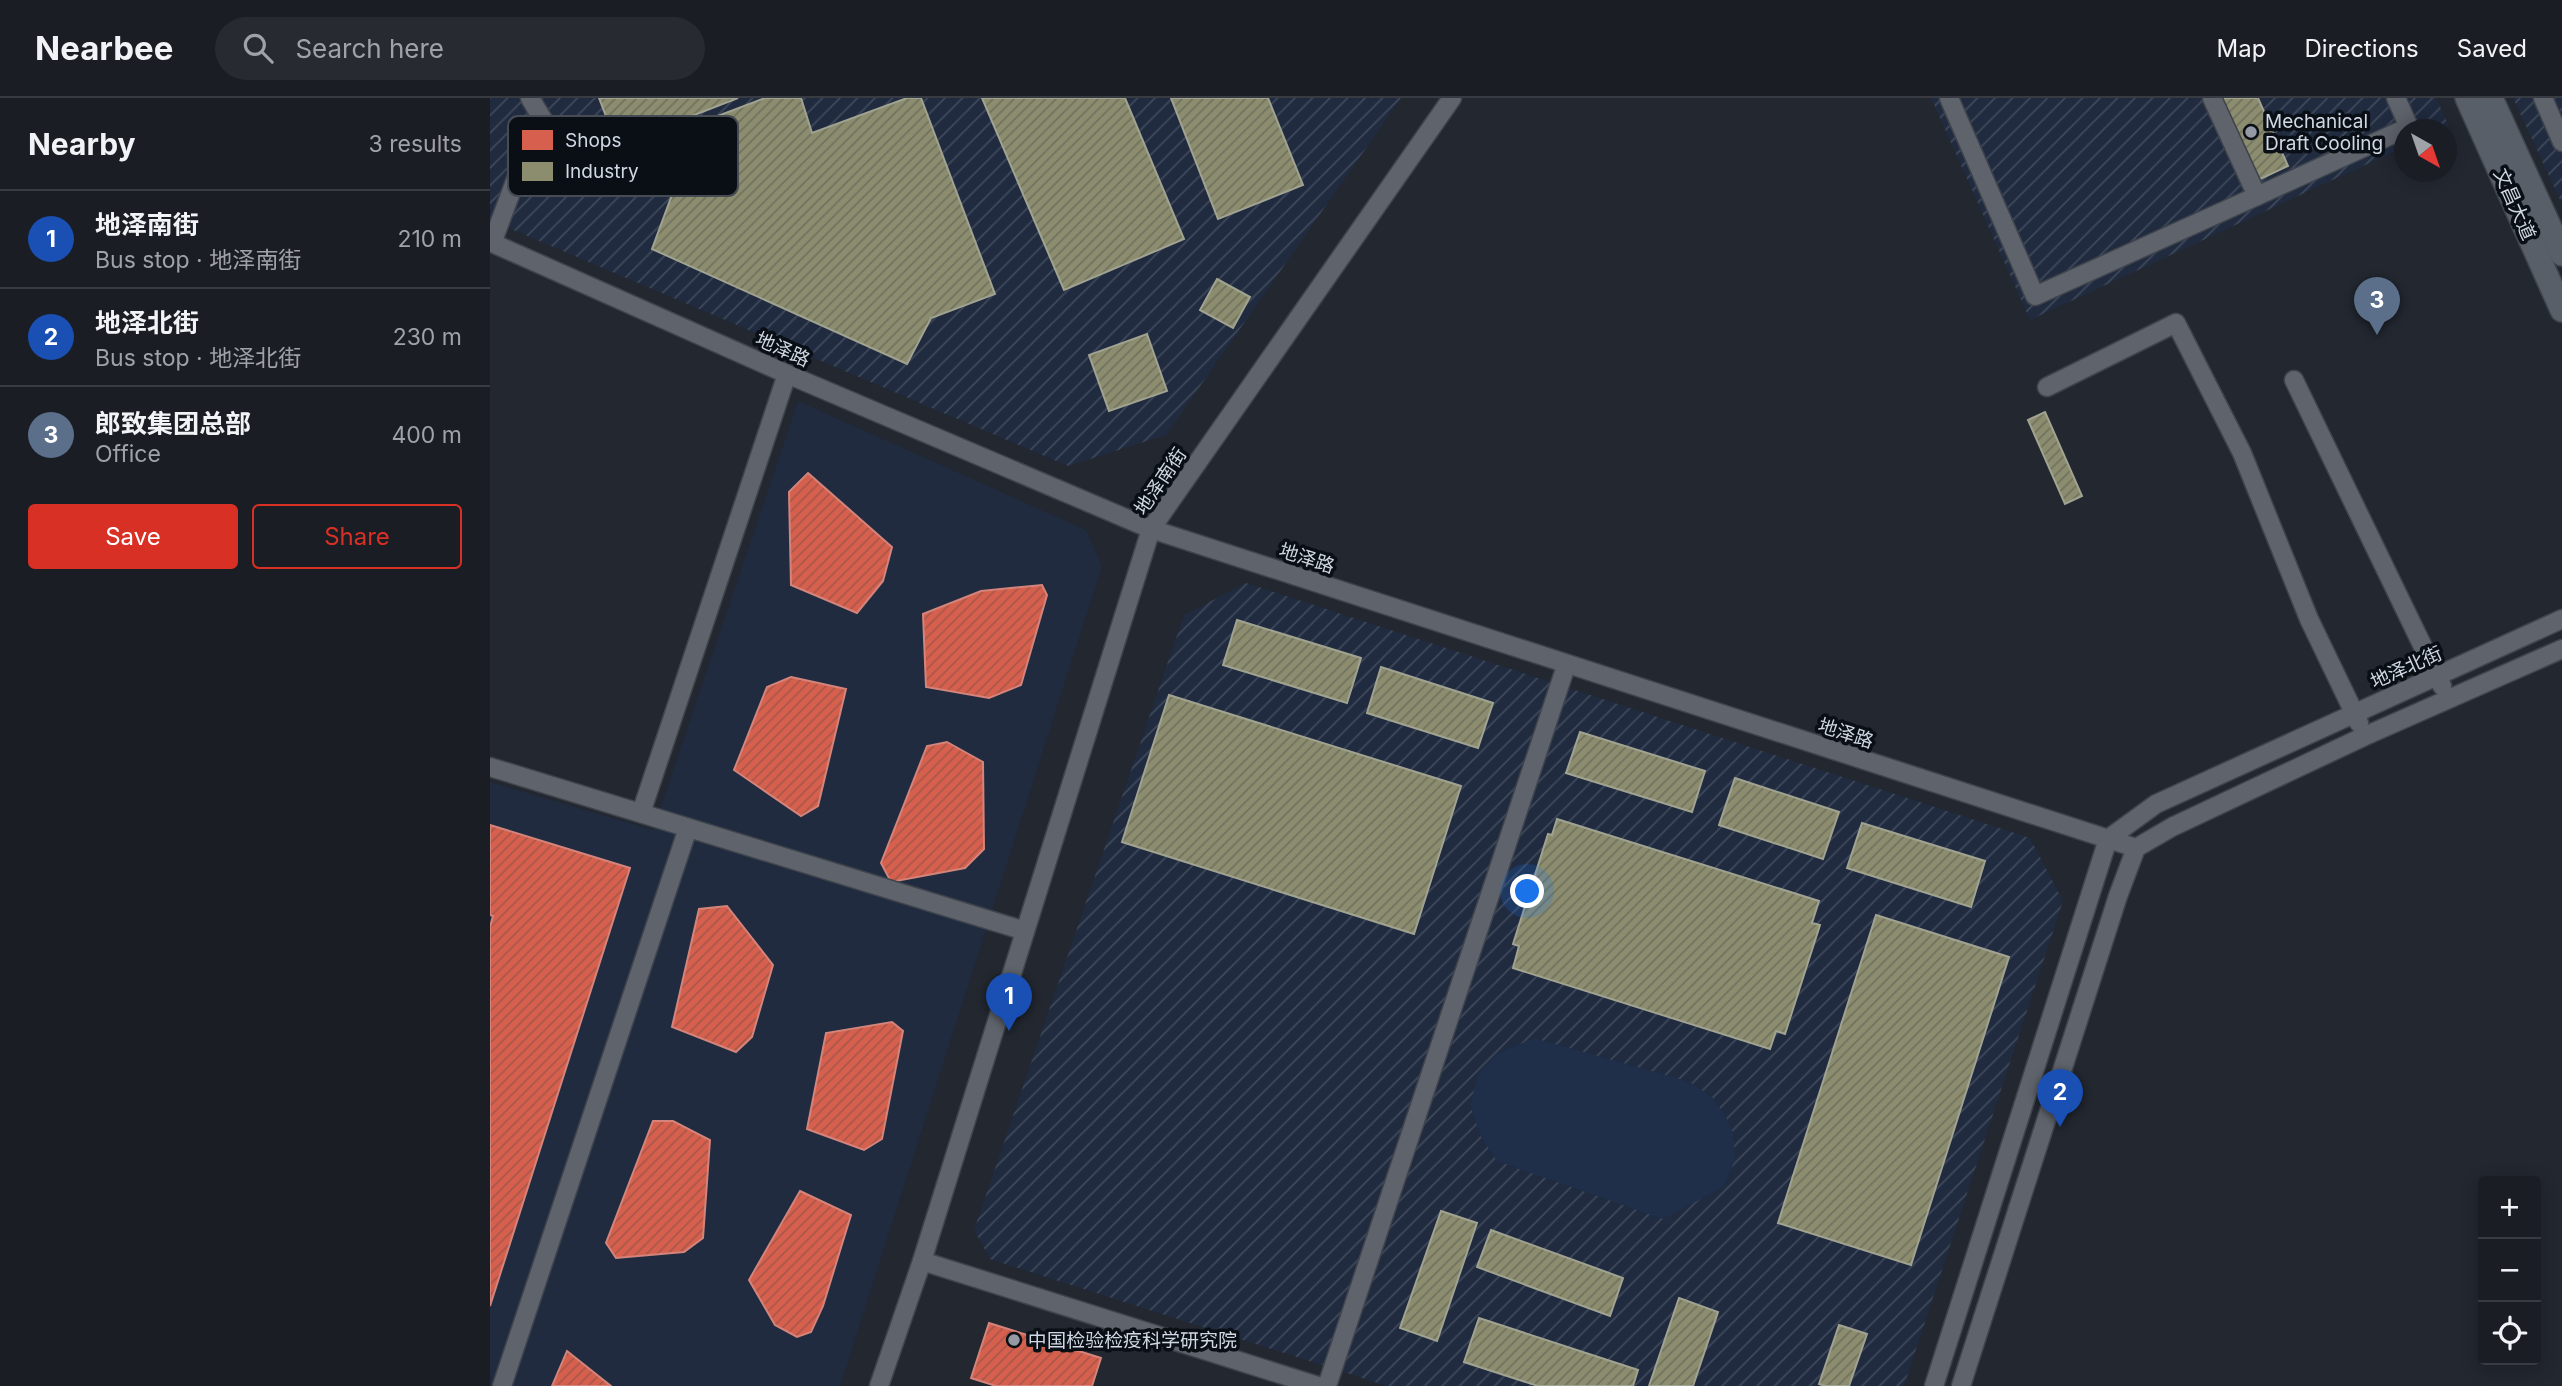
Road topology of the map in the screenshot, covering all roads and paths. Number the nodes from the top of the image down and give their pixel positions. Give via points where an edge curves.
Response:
1 (530, 98) edge
2 (1452, 98) edge
3 (1949, 98) edge
4 (2212, 98) edge
5 (2396, 98) edge
6 (2467, 98) edge
7 (2491, 98) edge
8 (2543, 98) edge
9 (541, 116) edge
10 (2562, 142) edge
11 (509, 196) edge
12 (2256, 197) junction
13 (491, 243) edge
14 (2555, 249) edge
15 (2562, 310) edge
16 (787, 374) junction
17 (2294, 380) dead end
18 (2048, 387) dead end
19 (1151, 529) junction
20 (2562, 619) edge
21 (2562, 649) edge
22 (1566, 666) junction
23 (2437, 676) junction
24 (2448, 699) junction
25 (2354, 714) junction
26 (2365, 736) junction
27 (490, 767) edge
28 (641, 813) junction
29 (688, 828) junction
30 (2108, 839) junction
31 (2136, 848) junction
32 (1025, 931) junction
33 (922, 1261) junction
34 (502, 1386) edge
35 (879, 1386) edge
36 (1318, 1386) edge
37 (1326, 1386) edge
38 (1934, 1386) edge
39 (1961, 1386) edge

1 - 9 street
2 - 19 street, 地泽南街
3 - 12 street via 2035,296
4 - 12 street
5 - 12 street via 2409,127
6 - 14 main road, 文昌大道
7 - 14 main road, 文昌大道
8 - 10 street
11 - 13 street
13 - 16 street, 地泽路
14 - 15 main road, 文昌大道
16 - 19 street, 地泽路
16 - 28 street
17 - 23 street
18 - 25 street via 2176,323 2242,453
19 - 22 street, 地泽路
19 - 32 street, 地泽南街
20 - 23 street, 地泽北街
21 - 24 street
22 - 30 street, 地泽路
22 - 37 street
23 - 24 street
23 - 25 street, 地泽北街
24 - 26 street
25 - 26 street
25 - 30 street, 地泽北街 via 2156,804
26 - 31 street
27 - 28 street
28 - 29 street
29 - 32 street
29 - 34 street
30 - 31 street, 地泽路
30 - 38 street
31 - 39 street
32 - 33 street, 地泽南街
33 - 35 street, 地泽南街
33 - 36 street

